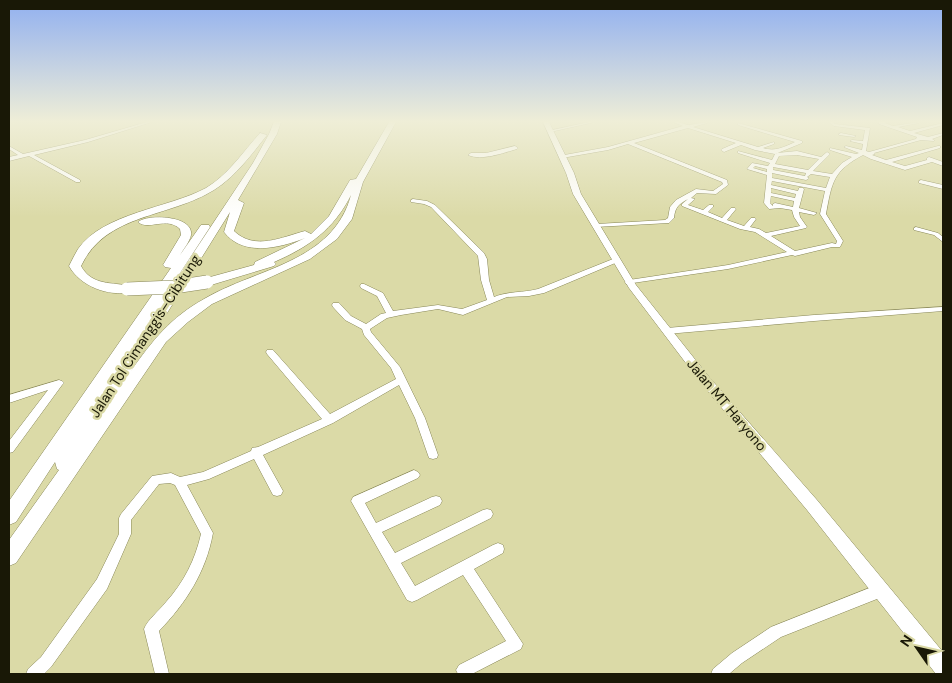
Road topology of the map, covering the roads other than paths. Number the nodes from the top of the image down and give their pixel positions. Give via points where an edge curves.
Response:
1 (19, 154) edge
2 (29, 154) joint
3 (246, 154) edge
4 (253, 154) edge
5 (262, 154) edge
6 (370, 154) edge
7 (373, 154) edge
8 (491, 154) edge
9 (576, 154) edge
10 (657, 154) edge
11 (743, 154) edge
12 (779, 154) joint
13 (827, 154) edge
14 (831, 154) edge
15 (842, 154) edge
16 (863, 154) edge
17 (867, 154) edge
18 (914, 154) joint
19 (471, 155) dead end
20 (22, 156) junction
21 (562, 156) joint
22 (834, 156) dead end
23 (856, 156) junction
24 (9, 159) edge
25 (932, 160) junction
26 (819, 161) junction
27 (886, 162) junction
28 (925, 162) junction
29 (257, 163) junction
30 (943, 165) edge
31 (771, 170) junction
32 (810, 170) junction
33 (833, 175) junction
34 (78, 181) dead end
35 (921, 182) dead end
36 (354, 185) junction
37 (943, 187) edge
38 (828, 190) junction
39 (800, 191) joint
40 (767, 194) junction
41 (692, 199) dead end
42 (413, 200) dead end
43 (798, 200) junction
44 (711, 206) dead end
45 (781, 206) joint
46 (734, 209) dead end
47 (795, 210) junction
48 (703, 213) junction
49 (823, 214) junction
50 (753, 219) dead end
51 (723, 221) junction
52 (597, 226) junction
53 (812, 226) dead end
54 (804, 227) junction
55 (746, 228) junction
56 (916, 229) dead end
57 (765, 235) junction
58 (943, 240) edge
59 (838, 246) joint
60 (795, 254) junction
61 (616, 261) junction
62 (631, 284) junction
63 (364, 286) dead end
64 (130, 287) junction
65 (491, 301) junction
66 (336, 305) dead end
67 (943, 309) edge
68 (390, 314) junction
69 (366, 328) junction
70 (134, 330) junction
71 (667, 331) junction
72 (270, 352) dead end
73 (401, 380) junction
74 (9, 399) edge
75 (329, 420) junction
76 (9, 449) edge
77 (256, 451) junction
78 (433, 455) dead end
79 (414, 475) dead end
80 (180, 482) junction
81 (277, 492) dead end
82 (436, 501) dead end
83 (487, 514) dead end
84 (9, 516) edge
85 (374, 530) junction
86 (9, 548) edge
87 (498, 548) dead end
88 (9, 556) edge
89 (392, 561) junction
90 (465, 566) junction
91 (882, 590) junction
92 (943, 667) edge
93 (33, 674) edge
94 (162, 674) edge
95 (465, 674) edge
96 (718, 674) edge

1 - 20 street
2 - 20 street
2 - 34 street
3 - 64 highway via 211,188 181,203 117,226 97,236 82,250 75,266 84,280 101,286
4 - 70 highway, Jalan Tol Cimanggis–Cibitung
5 - 29 highway, Jalan Tol Cimanggis–Cibitung
6 - 36 highway
7 - 36 highway
8 - 19 street
9 - 21 street
10 - 52 street via 726,184 712,194 696,191 673,205 667,222
11 - 31 street
12 - 26 street
12 - 31 street
13 - 26 street
14 - 22 street
15 - 23 street
16 - 23 street
17 - 27 street
18 - 25 street
18 - 27 street
20 - 24 street
21 - 52 main road, Jalan MT Haryono via 577,194
23 - 33 street
25 - 28 street
25 - 30 street
26 - 32 street
27 - 28 street via 906,168
28 - 30 street
29 - 36 highway via 229,227 229,232 238,241 268,244 305,235
29 - 86 highway, Jalan Tol Cimanggis–Cibitung
31 - 32 street
31 - 32 street via 806,179
31 - 38 street
31 - 39 street
31 - 40 street
32 - 33 street
33 - 38 street
35 - 37 street
36 - 64 highway, bridge via 342,213 326,232 271,263 164,288
36 - 88 highway via 348,218 326,243 295,262 207,301 161,339
38 - 49 street
39 - 43 street
40 - 43 street
40 - 45 street via 771,208
41 - 48 street via 684,206
42 - 65 street via 431,204 481,255
43 - 47 street
44 - 48 street
45 - 47 street
46 - 51 street
47 - 49 street
47 - 54 street
48 - 51 street
49 - 59 street via 840,241
50 - 55 street
51 - 55 street
52 - 61 main road, Jalan MT Haryono
53 - 54 street
54 - 57 street
55 - 57 street
56 - 58 street via 942,236
57 - 60 street
59 - 60 street
60 - 62 street
61 - 62 main road, Jalan MT Haryono
61 - 65 street via 541,291 506,295
62 - 71 main road, Jalan MT Haryono
63 - 68 street via 378,293
64 - 70 highway via 92,277 85,272 82,265 88,250 111,232 131,224 162,220 184,226 186,235
65 - 68 street via 463,312 438,307
66 - 69 street via 348,318
67 - 71 street
68 - 69 street
69 - 73 street
70 - 84 highway, Jalan Tol Cimanggis–Cibitung
71 - 91 main road, Jalan MT Haryono
72 - 75 street
73 - 75 street
73 - 78 street via 420,418
74 - 76 street via 59,383
75 - 77 street
77 - 80 street via 205,476
77 - 81 street
79 - 85 street via 357,501
80 - 93 street via 171,478 156,479 125,518 125,534 102,584 46,662
80 - 94 street via 207,533 200,560 184,590 151,629
82 - 85 street
83 - 89 street
85 - 89 street
87 - 90 street
89 - 90 street via 412,595
90 - 95 street via 516,644 464,670
91 - 92 main road, Jalan MT Haryono
91 - 96 street via 776,632

